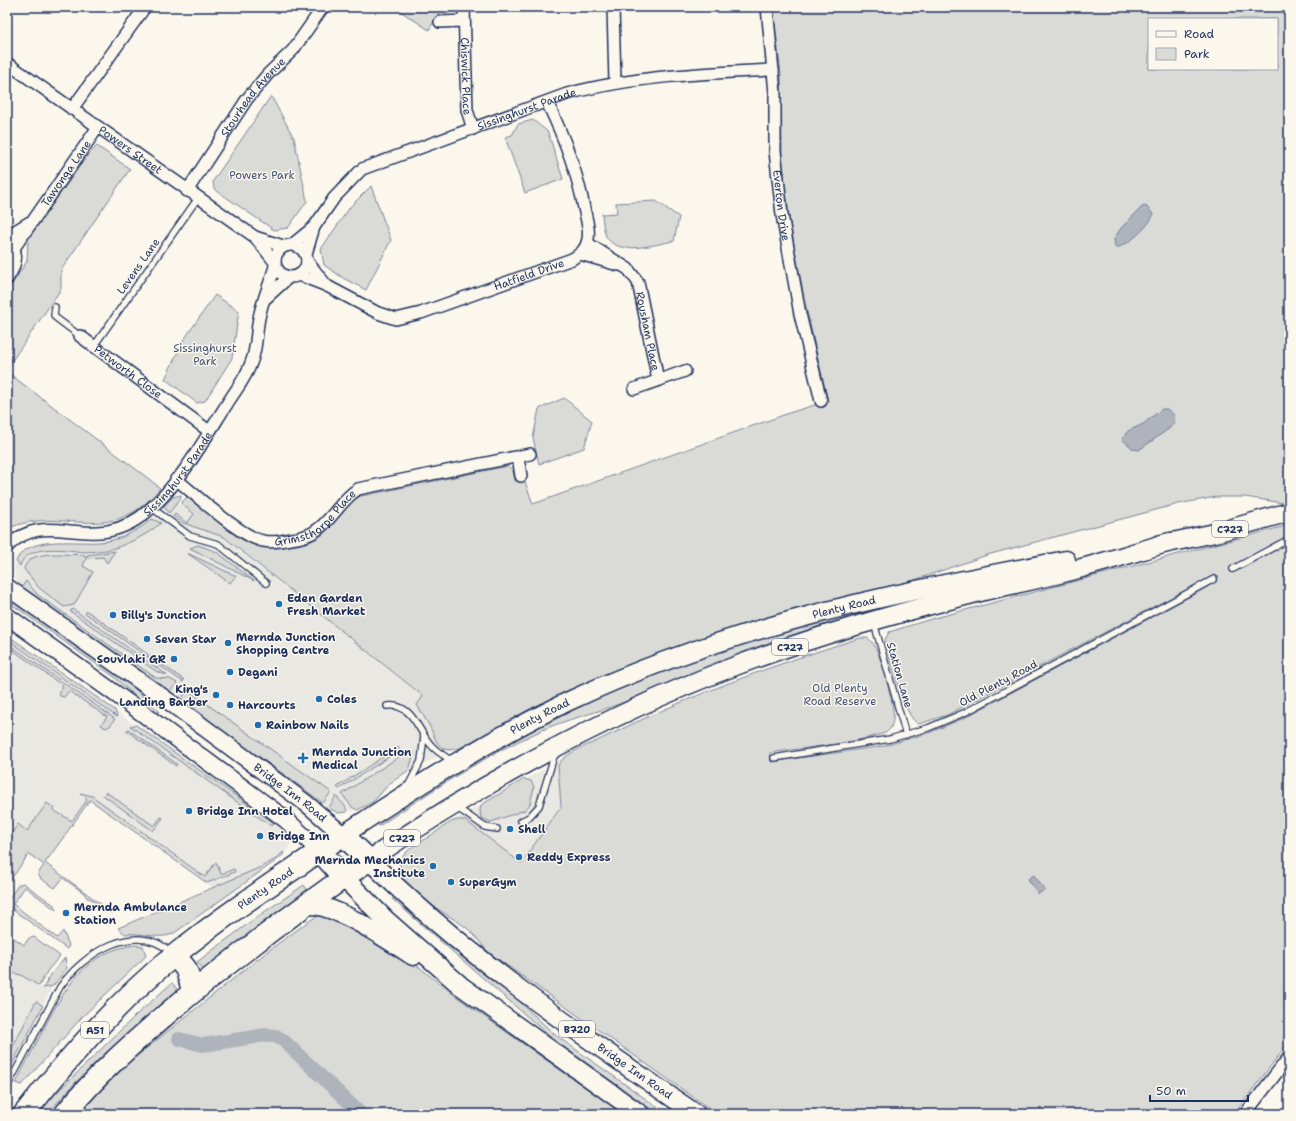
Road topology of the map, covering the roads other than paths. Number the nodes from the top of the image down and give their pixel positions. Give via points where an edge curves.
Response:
1 (145, 7) edge
2 (323, 7) edge
3 (464, 7) edge
4 (612, 7) edge
5 (767, 7) edge
6 (464, 21) junction
7 (440, 22) dead end
8 (7, 63) edge
9 (773, 70) junction
10 (615, 82) junction
11 (548, 102) junction
12 (72, 109) junction
13 (98, 127) junction
14 (473, 129) junction
15 (187, 191) junction
16 (198, 198) junction
17 (33, 219) junction
18 (314, 227) junction
19 (7, 237) edge
20 (255, 237) junction
21 (587, 243) junction
22 (288, 245) junction
23 (14, 248) junction
24 (580, 254) junction
25 (306, 258) junction
26 (275, 264) junction
27 (622, 265) junction
28 (294, 276) junction
29 (7, 279) edge
30 (327, 286) junction
31 (265, 299) junction
32 (55, 307) dead end
33 (80, 336) joint
34 (94, 346) junction
35 (685, 371) dead end
36 (658, 380) junction
37 (634, 388) dead end
38 (821, 401) dead end
39 (209, 431) junction
40 (530, 454) dead end
41 (518, 457) junction
42 (521, 476) dead end
43 (176, 479) junction
44 (152, 508) junction
45 (1289, 512) edge
46 (1289, 539) edge
47 (1170, 542) junction
48 (7, 547) edge
49 (1233, 569) dead end
50 (1214, 579) dead end
51 (266, 582) dead end
52 (7, 587) edge
53 (7, 616) edge
54 (873, 621) junction
55 (387, 706) dead end
56 (906, 735) junction
57 (424, 736) junction
58 (557, 747) junction
59 (464, 757) junction
60 (774, 758) dead end
61 (403, 794) junction
62 (454, 805) junction
63 (521, 821) dead end
64 (497, 829) dead end
65 (343, 834) junction
66 (320, 851) junction
67 (370, 860) junction
68 (344, 878) junction
69 (300, 908) junction
70 (175, 955) junction
71 (461, 986) junction
72 (193, 991) junction
73 (1289, 1057) edge
74 (7, 1087) edge
75 (24, 1114) edge
76 (65, 1114) edge
77 (640, 1114) edge
78 (696, 1114) edge
79 (1245, 1114) edge

1 - 12 street
2 - 15 street, Stourhead Avenue via 293,50 268,74 243,105
3 - 6 street, Chiswick Place
4 - 10 street
5 - 9 street, Everton Drive
6 - 7 street, Chiswick Place
6 - 14 street, Chiswick Place via 467,110
8 - 12 street, Powers Street
9 - 10 street, Sissinghurst Parade
9 - 38 street, Everton Drive via 775,151 782,215 800,314
10 - 11 street, Sissinghurst Parade via 567,94
11 - 14 street, Sissinghurst Parade
11 - 21 street via 578,176 588,230
12 - 13 street, Powers Street
13 - 15 street, Powers Street
13 - 17 street, Tawonga Lane
14 - 18 street, Sissinghurst Parade via 362,169 334,198
15 - 16 street, Powers Street
16 - 20 street, Powers Street
16 - 34 lane, Levens Lane
17 - 19 street, Tawonga Lane
17 - 23 street, Tawonga Lane
18 - 22 street, Sissinghurst Parade
18 - 25 street, Sissinghurst Parade
19 - 23 street
20 - 22 street, Powers Street
20 - 26 street, Powers Street
21 - 24 street
21 - 27 street, Rousham Place
22 - 25 street via 300,248
22 - 26 street via 276,253
23 - 29 street via 16,264
24 - 27 street
24 - 30 street, Hatfield Drive via 540,271 403,318 389,318 378,314
25 - 28 street via 305,269
25 - 30 street, Hatfield Drive
26 - 28 street via 280,274
26 - 31 street, Sissinghurst Parade
27 - 36 street, Rousham Place via 634,274 639,287
28 - 30 street, Hatfield Drive
28 - 31 street
31 - 39 street, Sissinghurst Parade via 251,364
32 - 33 lane, Petworth Close via 56,318
33 - 34 street, Petworth Close
34 - 39 street, Petworth Close
35 - 36 street, Rousham Place
36 - 37 street, Rousham Place
39 - 43 street, Sissinghurst Parade
40 - 41 street, Grimsthorpe Place
41 - 42 street
41 - 43 street, Grimsthorpe Place via 358,489 351,493 313,533 271,542 247,535
43 - 44 street, Sissinghurst Parade
44 - 48 street, Sissinghurst Parade via 116,530 98,533 37,530 20,536
44 - 51 lane via 190,536 218,544
45 - 47 main road, Plenty Road / C727 via 1216,533
46 - 49 lane
47 - 54 main road, Plenty Road / C727 via 1077,570
47 - 59 main road, Plenty Road / C727 via 890,595 763,628 680,656 571,701
50 - 56 lane, Old Plenty Road via 966,712
52 - 65 main road, Bridge Inn Road via 134,676 307,804
53 - 66 main road via 285,819
54 - 56 lane, Station Lane
54 - 58 main road, Plenty Road / C727 via 770,654 703,679 651,701
55 - 57 lane via 397,705 407,710
56 - 60 lane, Old Plenty Road via 861,745
57 - 59 lane via 449,759
57 - 61 lane via 421,761
58 - 62 main road, Plenty Road / C727
58 - 63 lane via 539,806 529,817
59 - 61 main road, Plenty Road / C727
61 - 65 main road, Plenty Road / C727
62 - 64 lane via 485,827
62 - 67 main road, Plenty Road / C727
65 - 66 highway, Plenty Road / A51
65 - 67 highway, Bridge Inn Road / B720
66 - 68 highway, B720
66 - 70 highway, Plenty Road / A51 via 208,928
67 - 68 highway, Plenty Road
67 - 78 main road, Bridge Inn Road / B720 via 392,883 489,966
68 - 69 highway, Plenty Road
68 - 71 main road, B720 via 386,920
69 - 71 main road via 319,906 347,918 392,942
69 - 72 highway, Plenty Road
70 - 72 highway via 186,969
70 - 74 lane via 159,944 136,939 119,942 85,959 60,987
70 - 75 highway, Plenty Road / A51 via 138,987 93,1032 55,1074
71 - 77 main road, B720
72 - 76 highway, Plenty Road via 103,1071
73 - 79 street

